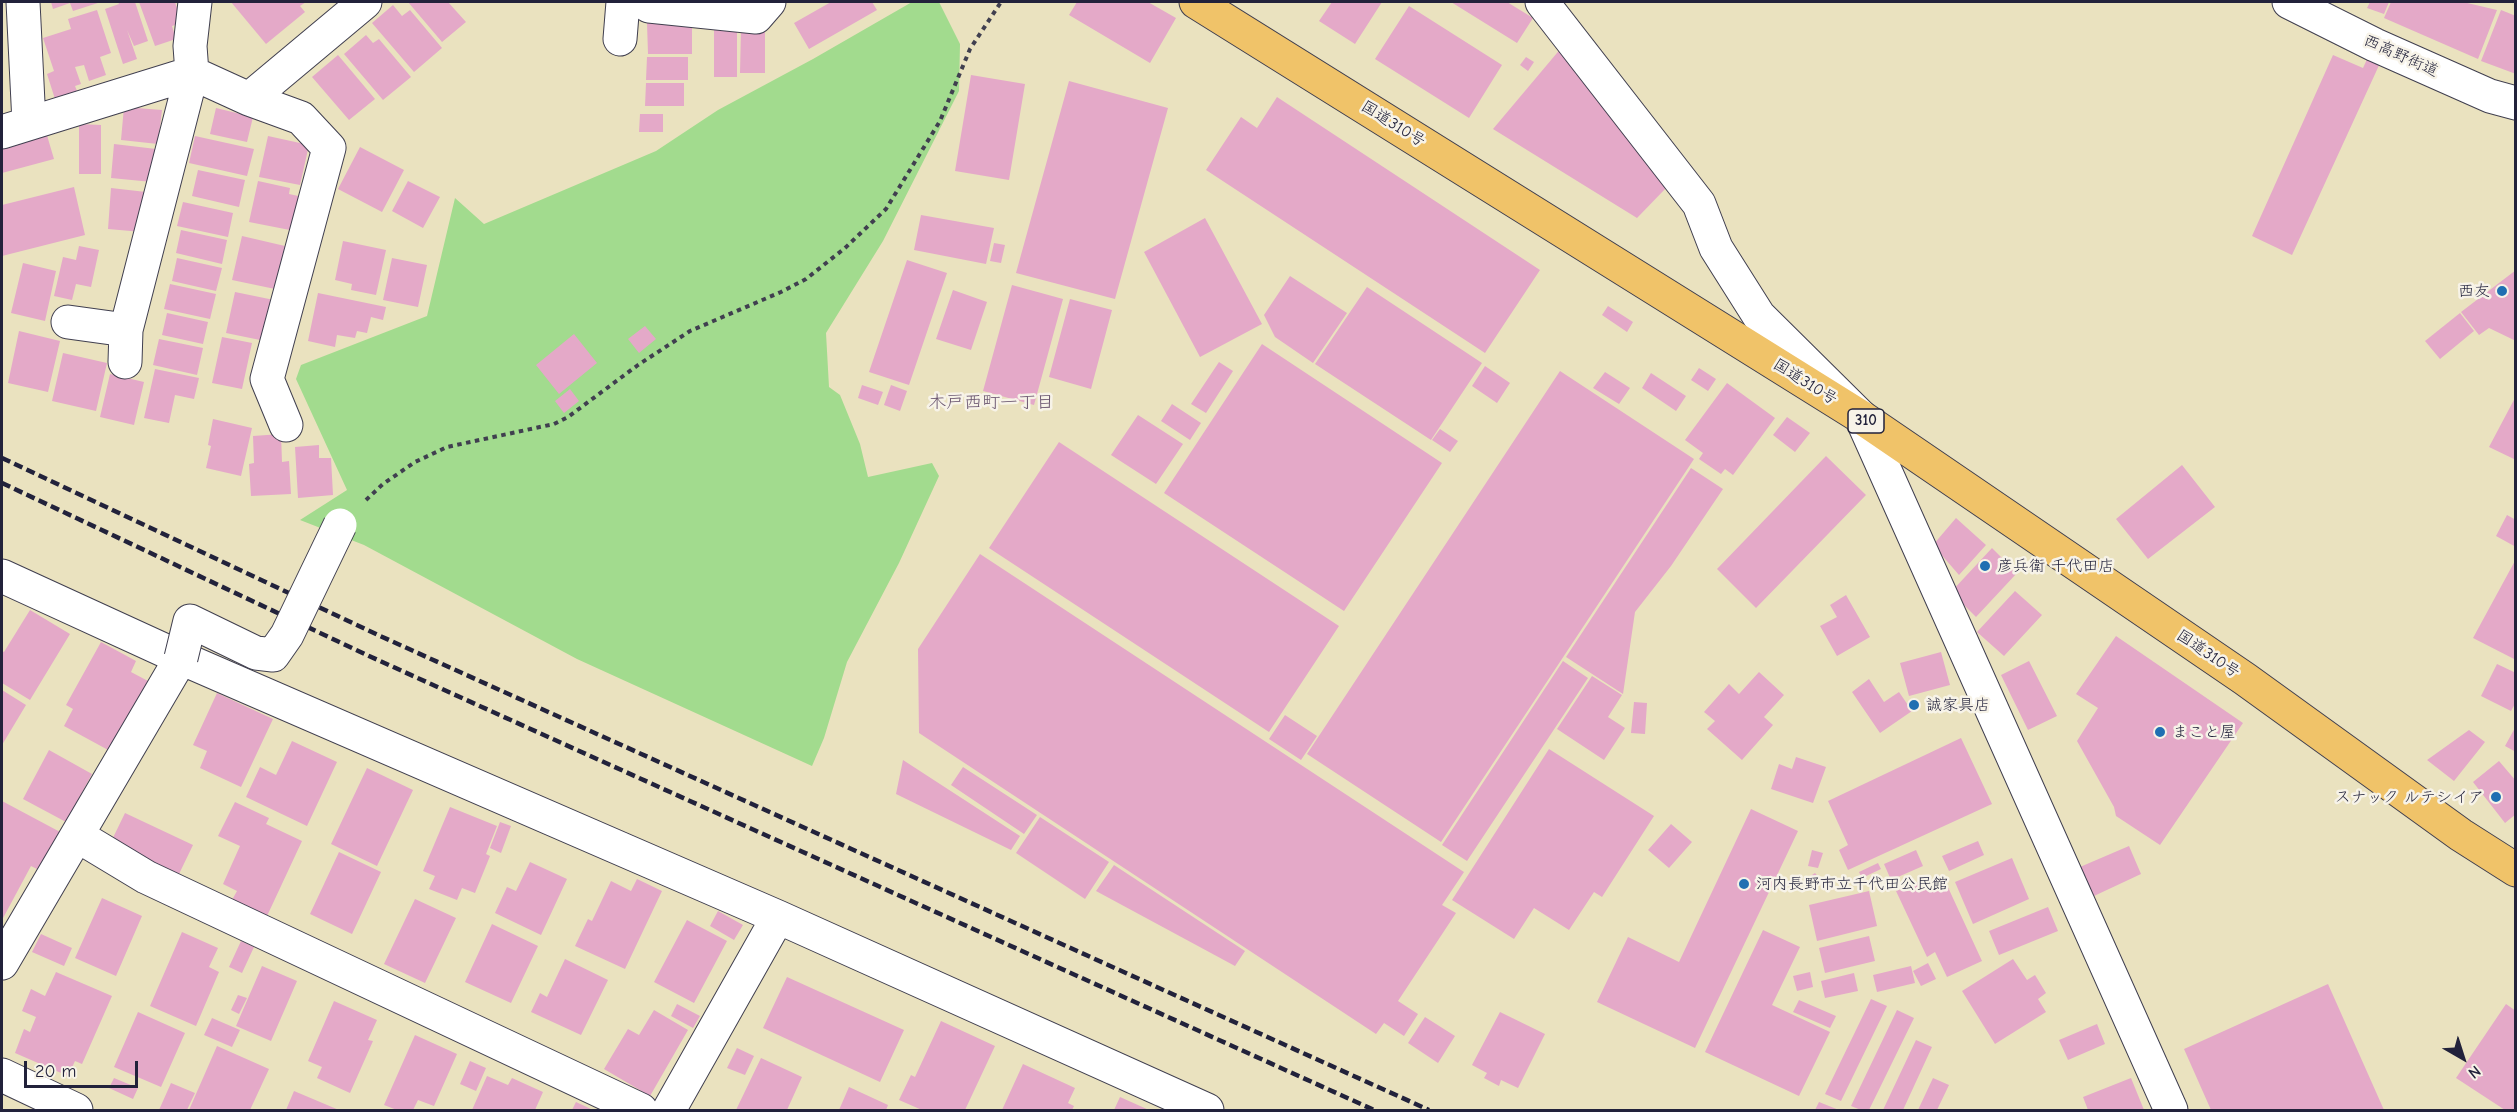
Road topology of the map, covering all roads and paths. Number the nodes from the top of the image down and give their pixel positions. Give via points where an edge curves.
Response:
1 (23, 2) edge
2 (195, 2) edge
3 (365, 2) edge
4 (769, 2) edge
5 (1001, 2) edge
6 (1197, 2) edge
7 (1542, 2) edge
8 (2289, 2) edge
9 (636, 4) edge
10 (620, 39) dead end
11 (192, 73) junction
12 (249, 99) junction
13 (2516, 103) edge
14 (15, 128) edge
15 (68, 322) dead end
16 (1861, 417) junction
17 (286, 425) dead end
18 (340, 525) joint
19 (2, 576) edge
20 (182, 658) junction
21 (78, 836) junction
22 (2516, 870) edge
23 (778, 917) junction
24 (2, 963) edge
25 (2, 1075) edge
26 (76, 1110) edge
27 (641, 1110) edge
28 (669, 1110) edge
29 (1207, 1110) edge
30 (2171, 1110) edge

1 - 14 street
2 - 11 street via 190,46
3 - 12 street
4 - 9 street via 756,17
5 - 18 path via 970,50 940,121 902,184 885,209 845,248 798,283 690,331 554,424 447,447 415,462 367,499 352,523
6 - 16 highway, 国道310号 / 310
7 - 16 street via 1700,204 1716,248 1759,316
8 - 13 street, 西高野街道 via 2375,45 2490,96
9 - 10 street
11 - 12 street
11 - 14 street
11 - 15 street via 126,346
12 - 17 street via 301,118 329,148 267,379
16 - 22 highway, 国道310号 / 310 via 2246,679
16 - 30 street
18 - 20 street, bridge via 287,635 273,655 256,653 190,621
19 - 20 street
20 - 21 street
20 - 23 street
21 - 24 street
21 - 27 street via 146,877
23 - 28 street
23 - 29 street
25 - 26 street

